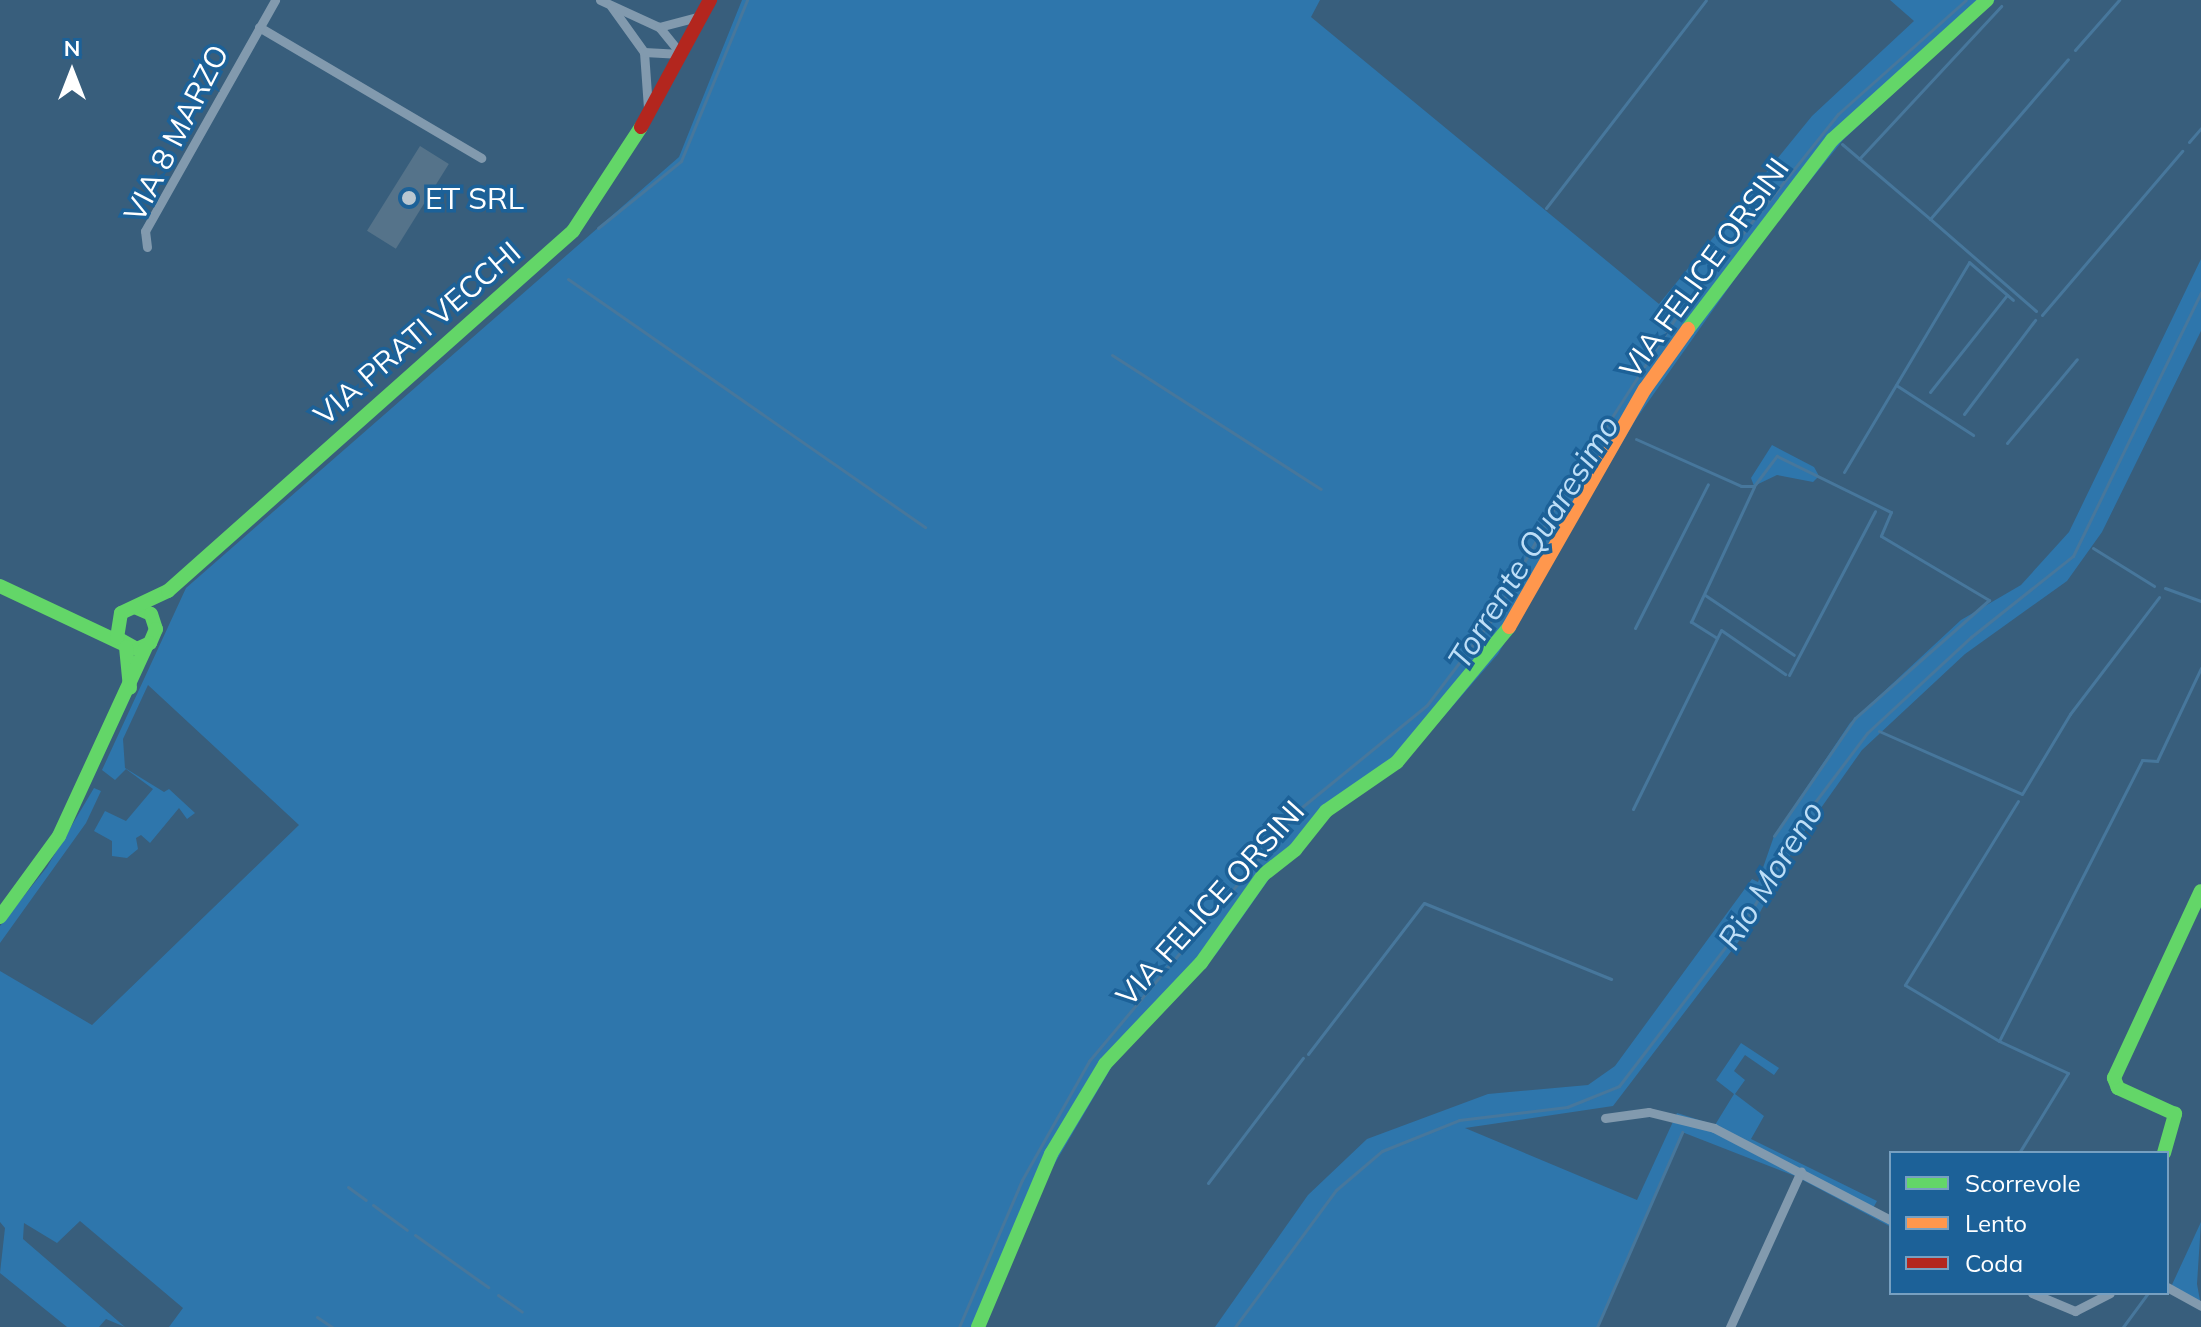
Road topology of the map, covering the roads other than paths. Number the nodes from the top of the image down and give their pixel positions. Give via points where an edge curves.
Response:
1 (275, 0) edge
2 (600, 0) edge
3 (710, 0) edge
4 (1987, 0) edge
5 (611, 6) junction
6 (701, 16) junction
7 (259, 27) junction
8 (659, 27) junction
9 (644, 52) junction
10 (681, 54) junction
11 (647, 114) junction
12 (481, 158) dead end
13 (147, 247) dead end
14 (0, 586) edge
15 (168, 591) junction
16 (135, 607) junction
17 (119, 615) junction
18 (74, 623) junction
19 (155, 623) junction
20 (124, 645) junction
21 (147, 645) junction
22 (130, 688) junction
23 (2201, 891) edge
24 (0, 917) edge
25 (1605, 1118) dead end
26 (2165, 1151) edge
27 (1801, 1171) junction
28 (1889, 1219) edge
29 (2169, 1288) edge
30 (2037, 1295) edge
31 (2106, 1295) edge
32 (2201, 1306) edge
33 (978, 1327) edge
34 (1730, 1327) edge

1 - 7 street, VIA 8 MARZO
2 - 5 street
3 - 6 street, VIA PRATI VECCHI
4 - 33 street, VIA FELICE ORSINI via 1832,140 1745,250 1645,389 1508,628 1461,692 1397,762 1326,811 1295,850 1263,875 1201,963 1105,1064 1046,1164
5 - 8 street
5 - 9 street
6 - 8 street
6 - 10 street, VIA PRATI VECCHI
7 - 12 street
7 - 13 street, VIA 8 MARZO via 145,231
8 - 10 street
9 - 10 street
9 - 11 street
10 - 11 street, VIA PRATI VECCHI
11 - 15 street, VIA PRATI VECCHI via 599,198 556,248 314,456
14 - 18 street
15 - 16 street, VIA PRATI VECCHI
15 - 19 street, VIA PRATI VECCHI
16 - 17 street, VIA PRATI VECCHI
16 - 19 street
17 - 18 street, VIA PRATI VECCHI
17 - 20 street via 115,631
18 - 20 street
19 - 21 street, VIA PRATI VECCHI
20 - 21 street
20 - 22 street
21 - 22 street, VIA PRATI VECCHI
22 - 24 street, VIA PRATI VECCHI via 59,836
23 - 26 street via 2114,1078 2118,1088 2175,1114
25 - 27 street via 1628,1111 1682,1117
27 - 28 street
27 - 34 street
29 - 32 street
30 - 31 street via 2075,1311

